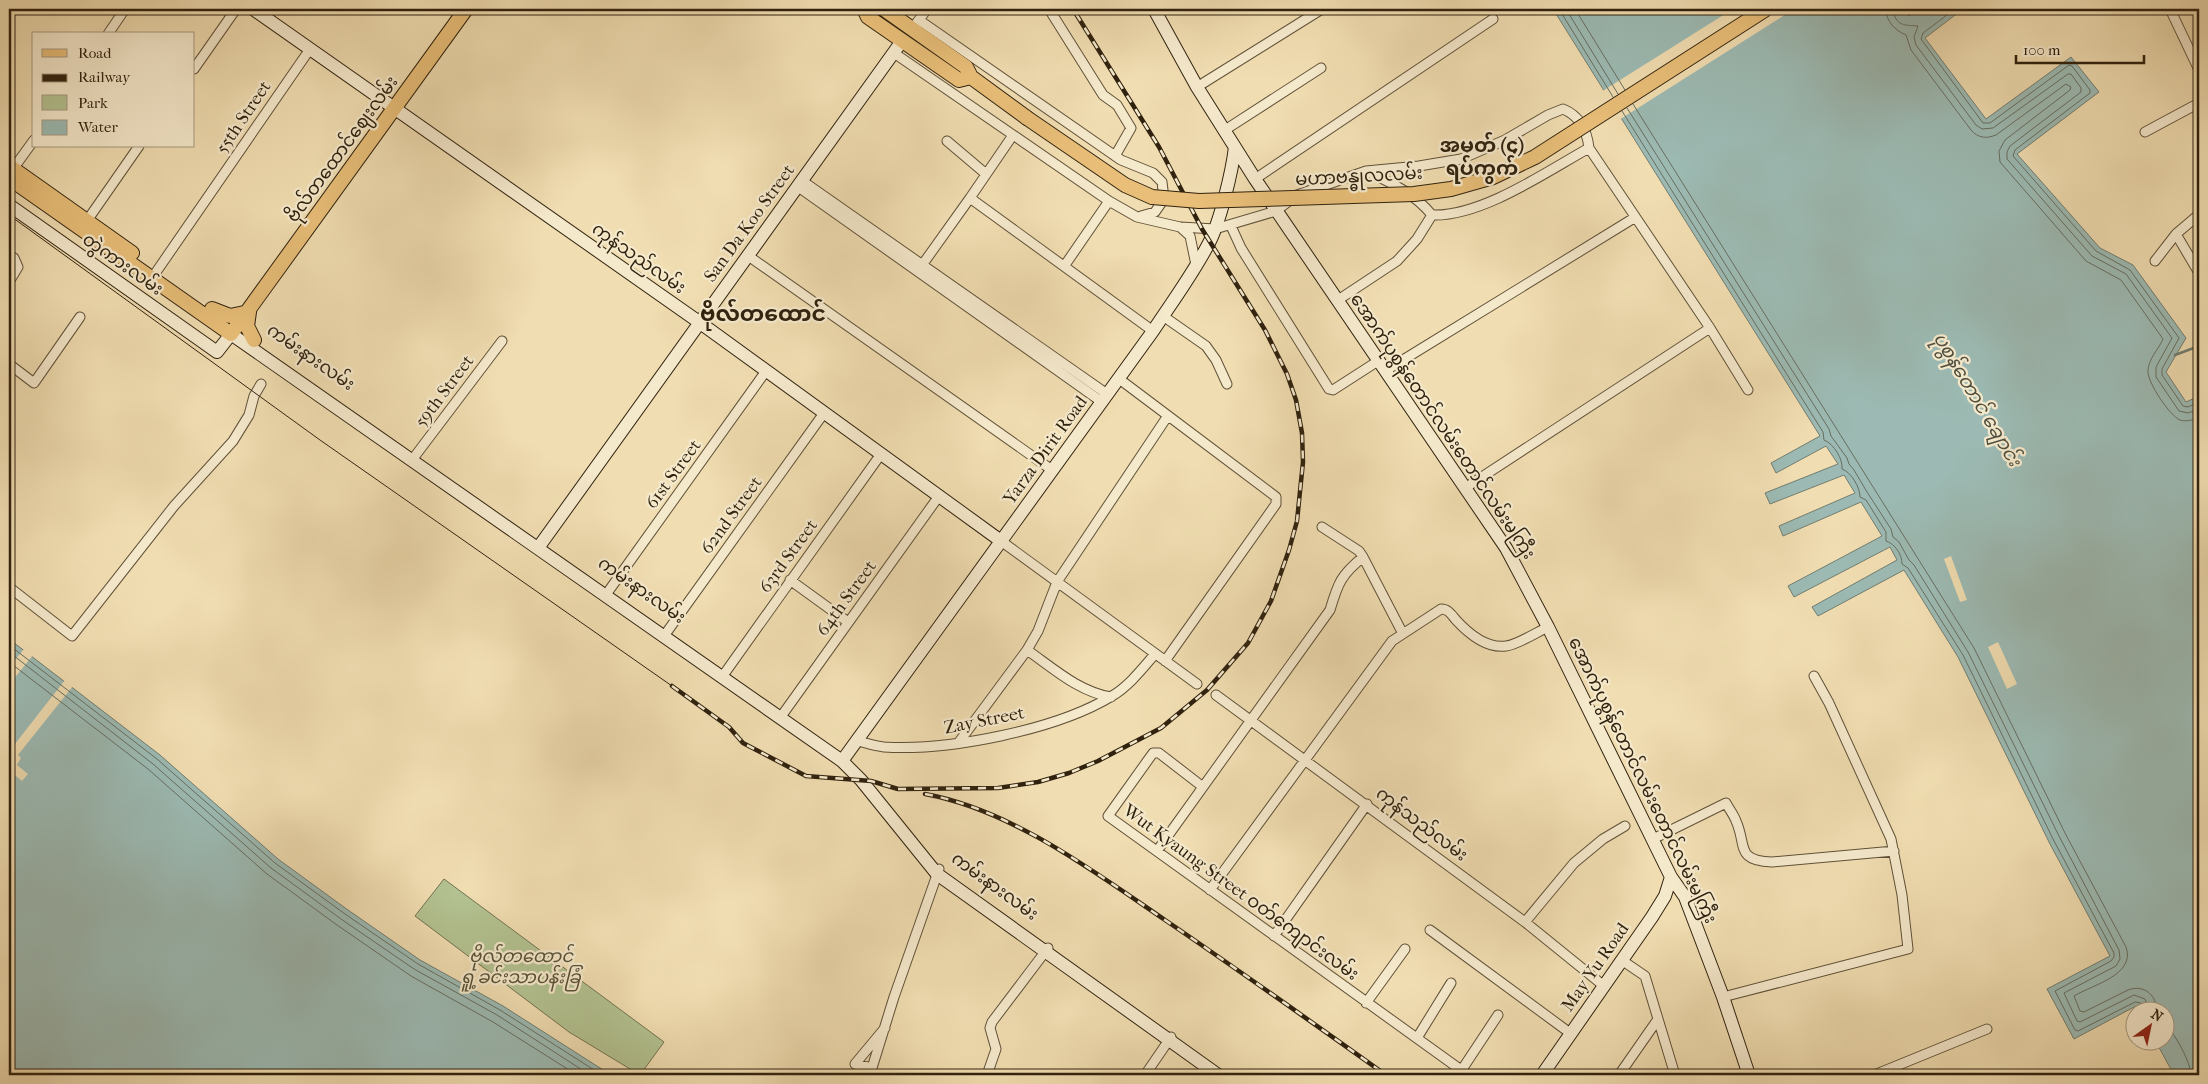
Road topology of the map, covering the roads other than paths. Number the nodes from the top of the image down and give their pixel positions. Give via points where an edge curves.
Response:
1 (125, 9) edge
2 (236, 9) edge
3 (253, 9) edge
4 (466, 9) edge
5 (864, 9) edge
6 (884, 9) edge
7 (927, 9) edge
8 (1049, 9) edge
9 (1154, 9) edge
10 (1322, 9) edge
11 (1766, 9) edge
12 (2170, 9) edge
13 (1492, 19) dead end
14 (916, 24) junction
15 (109, 32) edge
16 (902, 41) junction
17 (310, 49) junction
18 (894, 53) junction
19 (195, 68) edge
20 (1321, 68) dead end
21 (2199, 70) edge
22 (971, 78) junction
23 (1197, 87) junction
24 (2199, 103) edge
25 (394, 109) junction
26 (1225, 130) junction
27 (2145, 132) dead end
28 (1013, 135) junction
29 (947, 141) dead end
30 (32, 143) edge
31 (1235, 147) junction
32 (138, 148) edge
33 (1589, 148) junction
34 (1115, 156) junction
35 (1366, 171) junction
36 (10, 172) edge
37 (986, 174) junction
38 (1254, 179) junction
39 (799, 183) junction
40 (970, 198) junction
41 (1109, 201) junction
42 (9, 205) edge
43 (1276, 211) junction
44 (1432, 215) junction
45 (1138, 217) junction
46 (1634, 218) junction
47 (2198, 218) edge
48 (84, 225) junction
49 (1232, 226) junction
50 (1180, 227) junction
51 (1215, 229) junction
52 (2176, 234) junction
53 (748, 254) junction
54 (9, 255) edge
55 (2155, 261) dead end
56 (1065, 265) junction
57 (1196, 265) junction
58 (920, 268) junction
59 (2199, 273) edge
60 (155, 275) junction
61 (9, 282) edge
62 (1338, 300) junction
63 (212, 309) junction
64 (249, 312) junction
65 (1163, 316) junction
66 (80, 317) dead end
67 (699, 322) junction
68 (1710, 328) junction
69 (234, 330) junction
70 (1153, 330) junction
71 (254, 340) junction
72 (502, 341) dead end
73 (9, 364) edge
74 (1382, 366) junction
75 (766, 371) junction
76 (1118, 378) junction
77 (261, 384) dead end
78 (1227, 384) dead end
79 (1748, 390) dead end
80 (1104, 398) junction
81 (824, 413) junction
82 (1167, 417) junction
83 (881, 454) junction
84 (414, 457) junction
85 (1052, 470) junction
86 (1466, 488) junction
87 (939, 496) junction
88 (1322, 526) dead end
89 (1001, 541) junction
90 (540, 545) junction
91 (1363, 557) junction
92 (790, 580) junction
93 (1057, 582) junction
94 (9, 587) edge
95 (607, 593) junction
96 (848, 622) junction
97 (1548, 627) junction
98 (1402, 632) junction
99 (666, 634) junction
100 (1027, 650) junction
101 (1155, 654) junction
102 (1165, 661) junction
103 (724, 674) junction
104 (1814, 676) dead end
105 (1197, 684) dead end
106 (1216, 695) dead end
107 (1111, 697) junction
108 (782, 715) junction
109 (1251, 720) junction
110 (858, 741) junction
111 (959, 742) junction
112 (844, 758) junction
113 (1305, 760) junction
114 (1203, 787) junction
115 (1367, 804) junction
116 (1625, 826) dead end
117 (1653, 838) junction
118 (1157, 851) junction
119 (1894, 851) junction
120 (938, 872) junction
121 (1671, 877) junction
122 (1210, 890) junction
123 (1525, 922) junction
124 (1430, 930) dead end
125 (1274, 936) junction
126 (1048, 949) junction
127 (1405, 949) dead end
128 (1623, 961) junction
129 (1452, 983) dead end
130 (1604, 986) junction
131 (1723, 997) junction
132 (1366, 1003) junction
133 (1498, 1015) dead end
134 (1658, 1020) junction
135 (885, 1028) dead end
136 (1987, 1029) dead end
137 (1570, 1033) junction
138 (1416, 1038) junction
139 (1170, 1039) junction
140 (1464, 1073) edge
141 (987, 1075) edge
142 (1144, 1075) edge
143 (1218, 1075) edge
144 (1225, 1075) edge
145 (1542, 1075) edge
146 (1619, 1075) edge
147 (1675, 1075) edge
148 (1749, 1075) edge
149 (1874, 1075) edge

1 - 15 street
2 - 19 street
3 - 17 main road, ကုန်သည်လမ်း
4 - 25 main road, ဗိုလ်တထောင်ဈေးလမ်း
5 - 16 main road, မဟာဗန္ဓုလလမ်း via 868,17
6 - 14 main road, မဟာဗန္ဓုလလမ်း
7 - 14 street
8 - 34 street via 1103,95 1117,105 1131,128
9 - 23 main road, အောက်ပုစွန်တောင်လမ်းတောင်လမ်းမကြီး
10 - 23 street
11 - 22 main road, မဟာဗန္ဓုလလမ်း, bridge via 1535,156 1493,177 1451,189 1414,194 1199,201 1152,197 1125,185
12 - 21 street
13 - 38 street
14 - 22 main road, မဟာဗန္ဓုလလမ်း via 966,67
14 - 34 street
16 - 18 main road, San Da Koo Street
16 - 22 main road, မဟာဗန္ဓုလလမ်း via 959,80
17 - 25 main road, ကုန်သည်လမ်း
17 - 60 street, 55th Street
18 - 28 street
18 - 39 main road, San Da Koo Street
20 - 26 street
23 - 26 main road, အောက်ပုစွန်တောင်လမ်းတောင်လမ်းမကြီး
24 - 27 street
25 - 64 main road, ဗိုလ်တထောင်ဈေးလမ်း
25 - 67 main road, ကုန်သည်လမ်း
26 - 31 main road, အောက်ပုစွန်တောင်လမ်းတောင်လမ်းမကြီး
28 - 37 street
28 - 41 street
29 - 37 street
30 - 36 street
31 - 38 main road, အောက်ပုစွန်တောင်လမ်းတောင်လမ်းမကြီး
31 - 51 main road, Yarza Dirit Road
32 - 48 street
33 - 35 street via 1580,121 1574,113 1563,108 1506,140 1461,159
33 - 44 street via 1500,197 1446,216
33 - 46 street
34 - 45 street via 1153,173 1162,182 1165,192 1161,206 1155,212
35 - 43 street via 1297,195
35 - 44 street via 1422,202
36 - 48 main road, ကမ်းနားလမ်း
37 - 40 street
38 - 43 main road, အောက်ပုစွန်တောင်လမ်းတောင်လမ်းမကြီး
39 - 53 main road, San Da Koo Street
39 - 58 street
40 - 56 street
40 - 58 street
41 - 45 street
41 - 56 street
42 - 69 main road, တွဲကားလမ်း via 217,352
43 - 49 street
43 - 62 main road, အောက်ပုစွန်တောင်လမ်းတောင်လမ်းမကြီး
44 - 62 street via 1417,239 1397,261
45 - 50 street
46 - 68 street
46 - 74 street
47 - 52 street
48 - 60 main road, ကမ်းနားလမ်း
49 - 51 street
49 - 74 street via 1328,390
50 - 51 street
50 - 57 street via 1190,236
51 - 57 main road, Yarza Dirit Road
52 - 55 street
52 - 59 street
53 - 67 main road, San Da Koo Street
53 - 85 street
54 - 61 street via 18,267
56 - 70 street
57 - 65 main road, Yarza Dirit Road
58 - 80 street
60 - 63 main road, ကမ်းနားလမ်း
60 - 69 main road, ကမ်းနားလမ်း
62 - 74 main road, အောက်ပုစွန်တောင်လမ်းတောင်လမ်းမကြီး
63 - 64 main road via 230,316
63 - 69 main road, ကမ်းနားလမ်း
64 - 69 main road, ဗိုလ်တထောင်ဈေးလမ်း
64 - 71 main road via 247,326
65 - 70 main road, Yarza Dirit Road
65 - 78 street via 1206,346
66 - 73 street via 34,383
67 - 75 main road, ကုန်သည်လမ်း
67 - 90 main road, San Da Koo Street
68 - 79 street
68 - 86 street
69 - 71 main road, ကမ်းနားလမ်း
69 - 84 main road, ကမ်းနားလမ်း
70 - 76 main road, Yarza Dirit Road
71 - 84 main road, ကမ်းနားလမ်း
72 - 84 street, 59th Street
74 - 86 main road, အောက်ပုစွန်တောင်လမ်းတောင်လမ်းမကြီး
75 - 81 main road, ကုန်သည်လမ်း
75 - 95 street, 61st Street
76 - 80 main road, Yarza Dirit Road
76 - 82 street
77 - 94 street via 249,415 233,441 174,506 72,636
80 - 85 main road, Yarza Dirit Road
81 - 83 main road, ကုန်သည်လမ်း
81 - 99 street, 62nd Street
82 - 93 street
82 - 102 street via 1269,490 1276,497 1276,504
83 - 87 main road, ကုန်သည်လမ်း
83 - 92 street, 63rd Street
84 - 90 main road, ကမ်းနားလမ်း
85 - 89 main road, Yarza Dirit Road
86 - 97 main road, အောက်ပုစွန်တောင်လမ်းတောင်လမ်းမကြီး via 1506,548
87 - 89 main road, ကုန်သည်လမ်း
87 - 96 street, 64th Street
88 - 91 street via 1359,550
89 - 93 street
89 - 110 main road, Yarza Dirit Road
90 - 95 main road, ကမ်းနားလမ်း
91 - 98 street
91 - 109 street via 1346,571 1330,610
92 - 96 street
92 - 103 street, 63rd Street
93 - 100 street
93 - 101 street
95 - 99 main road, ကမ်းနားလမ်း
96 - 108 street, 64th Street
97 - 98 street via 1506,646 1496,646 1475,637 1449,611 1441,609
97 - 117 main road, အောက်ပုစွန်တောင်လမ်းတောင်လမ်းမကြီး
98 - 113 street via 1392,640
99 - 103 main road, ကမ်းနားလမ်း
100 - 107 street via 1077,685
100 - 111 street
101 - 102 street
101 - 107 street, Zay Street via 1125,687
102 - 105 street
103 - 108 main road, ကမ်းနားလမ်း
104 - 119 street via 1875,802
106 - 109 street, ကုန်သည်လမ်း
107 - 111 street, Zay Street via 1051,723
108 - 112 main road, ကမ်းနားလမ်း
109 - 113 street, ကုန်သည်လမ်း
109 - 114 street
110 - 111 street, Zay Street via 883,747 937,746
110 - 112 main road, Yarza Dirit Road
112 - 120 main road, ကမ်းနားလမ်း via 864,773
113 - 115 street, ကုန်သည်လမ်း
113 - 122 street
114 - 118 street
114 - 118 street, Wut Kyaung Street ဝတ်ကျောင်းလမ်း via 1156,752 1109,814
115 - 123 street, ကုန်သည်လမ်း
115 - 125 street
116 - 123 street via 1574,863
117 - 119 street via 1726,803 1737,822 1742,846 1749,858 1758,862
117 - 121 main road, အောက်ပုစွန်တောင်လမ်းတောင်လမ်းမကြီး
118 - 122 street, Wut Kyaung Street ဝတ်ကျောင်းလမ်း
119 - 131 street via 1908,949
120 - 126 main road, ကမ်းနားလမ်း
120 - 135 street
121 - 128 main road, May Yu Road via 1665,896
121 - 131 main road, အောက်ပုစွန်တောင်လမ်းတောင်လမ်းမကြီး via 1685,897
122 - 125 street, Wut Kyaung Street ဝတ်ကျောင်းလမ်း
123 - 130 street, ကုန်သည်လမ်း
124 - 137 street
125 - 132 street, Wut Kyaung Street ဝတ်ကျောင်းလမ်း
126 - 139 main road, ကမ်းနားလမ်း
126 - 141 street via 992,1022 990,1028 996,1049
127 - 132 street
128 - 130 main road, May Yu Road
128 - 134 street via 1644,976
129 - 138 street
130 - 137 main road, May Yu Road
131 - 148 main road, အောက်ပုစွန်တောင်လမ်းတောင်လမ်းမကြီး
132 - 138 street, Wut Kyaung Street ဝတ်ကျောင်းလမ်း
133 - 140 street
134 - 146 street
134 - 147 street
136 - 149 street
137 - 145 main road, May Yu Road
138 - 140 street, Wut Kyaung Street ဝတ်ကျောင်းလမ်း
139 - 142 street
139 - 143 main road, ကမ်းနားလမ်း
139 - 144 main road, ကမ်းနားလမ်း

